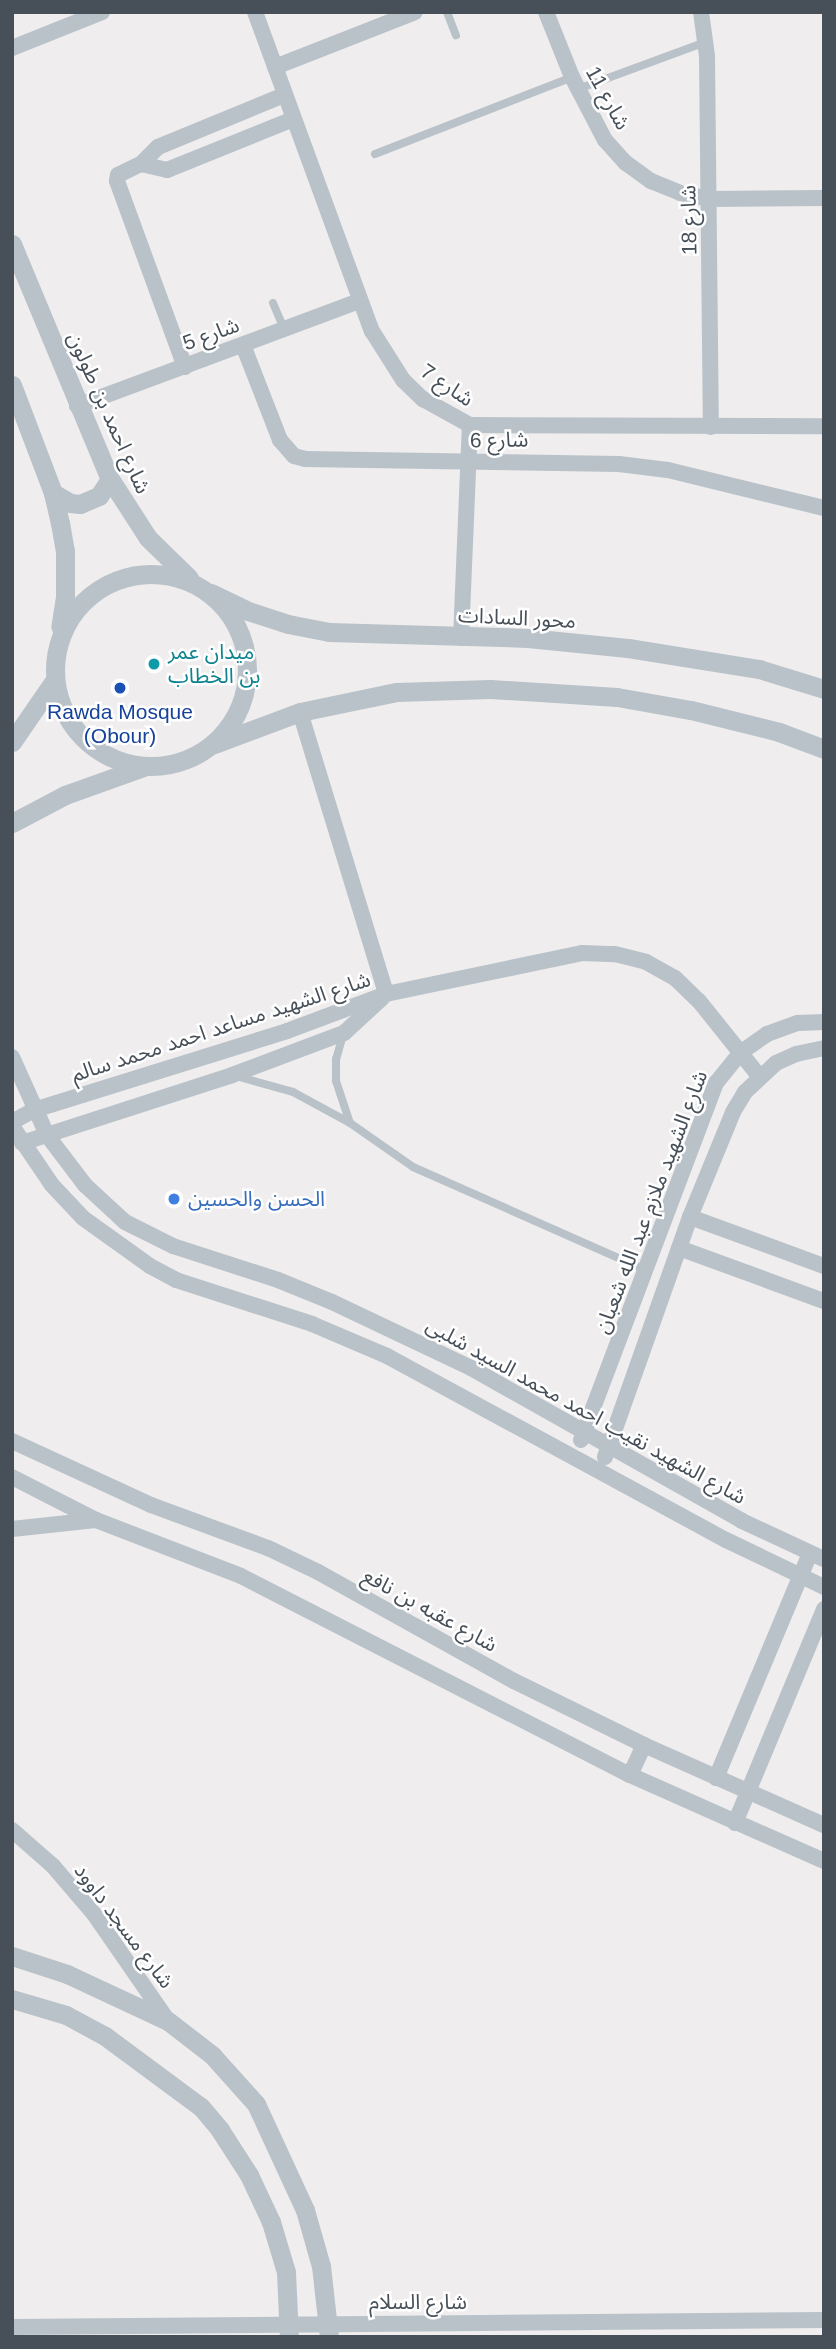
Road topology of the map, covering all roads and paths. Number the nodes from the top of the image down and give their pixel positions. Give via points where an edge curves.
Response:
1 (102, 12) edge
2 (255, 12) edge
3 (415, 12) edge
4 (447, 12) edge
5 (546, 12) edge
6 (701, 12) edge
7 (456, 35) dead end
8 (706, 41) junction
9 (12, 48) edge
10 (275, 67) junction
11 (575, 83) junction
12 (284, 94) junction
13 (293, 119) junction
14 (374, 154) dead end
15 (141, 164) junction
16 (824, 198) edge
17 (710, 199) junction
18 (12, 244) edge
19 (359, 301) junction
20 (273, 303) dead end
21 (284, 329) junction
22 (243, 345) junction
23 (185, 366) junction
24 (12, 385) edge
25 (77, 407) junction
26 (470, 425) junction
27 (824, 426) edge
28 (711, 427) junction
29 (469, 463) junction
30 (110, 479) junction
31 (52, 493) junction
32 (824, 508) edge
33 (203, 588) junction
34 (461, 638) junction
35 (57, 643) junction
36 (54, 681) junction
37 (824, 689) edge
38 (300, 712) junction
39 (12, 742) edge
40 (214, 744) junction
41 (824, 749) edge
42 (144, 767) junction
43 (12, 823) edge
44 (386, 994) junction
45 (824, 1022) edge
46 (344, 1033) junction
47 (824, 1048) edge
48 (740, 1053) junction
49 (12, 1057) edge
50 (232, 1075) junction
51 (759, 1076) junction
52 (34, 1111) junction
53 (350, 1123) junction
54 (12, 1124) edge
55 (47, 1135) junction
56 (22, 1143) junction
57 (690, 1217) junction
58 (679, 1248) junction
59 (824, 1266) edge
60 (645, 1270) junction
61 (824, 1301) edge
62 (584, 1433) junction
63 (12, 1441) edge
64 (608, 1447) junction
65 (576, 1456) junction
66 (601, 1469) junction
67 (12, 1477) edge
68 (96, 1520) junction
69 (12, 1528) edge
70 (817, 1556) edge
71 (801, 1578) junction
72 (824, 1587) edge
73 (824, 1609) edge
74 (644, 1745) junction
75 (629, 1775) junction
76 (716, 1778) junction
77 (748, 1792) junction
78 (735, 1823) junction
79 (824, 1825) edge
80 (12, 1830) edge
81 (824, 1861) edge
82 (12, 1955) edge
83 (12, 1999) edge
84 (168, 2021) junction
85 (824, 2320) edge
86 (12, 2326) edge
87 (763, 2329) edge
88 (329, 2330) edge
89 (289, 2331) edge

1 - 9 street
2 - 10 street, شارع 7
3 - 10 street
4 - 7 lane
5 - 11 street, شارع 11
6 - 8 street, شارع 18
8 - 11 lane
8 - 17 street, شارع 18
10 - 12 street, شارع 7
11 - 14 lane
11 - 17 street, شارع 11 via 605,140 626,163 651,181
12 - 13 street, شارع 7
12 - 15 street via 158,146
13 - 15 street via 167,170
13 - 19 street, شارع 7
15 - 23 street via 122,171 117,181
16 - 17 street, شارع 11
17 - 28 street, شارع 18
18 - 25 street, شارع احمد بن طولون
19 - 21 street, شارع 5
19 - 26 street, شارع 7 via 403,380 434,407
20 - 21 lane
21 - 22 street, شارع 5
22 - 23 street, شارع 5
22 - 29 street, شارع 6 via 280,440 294,456
23 - 25 street, شارع 5
24 - 31 street
25 - 30 street, شارع احمد بن طولون
26 - 28 street, شارع 7
26 - 29 street
27 - 28 street, شارع 7
29 - 32 street, شارع 6 via 570,461 668,470
29 - 34 street
30 - 31 street via 99,496 80,504
30 - 33 street, شارع احمد بن طولون via 148,538
31 - 35 street via 65,551 65,597
33 - 34 street, محور السادات via 275,620 329,632
33 - 35 street via 162,573 117,579 97,589 72,612
33 - 40 street via 233,619 246,651 247,685 236,717
34 - 37 street, محور السادات via 528,638 696,657 759,669
35 - 36 street
36 - 39 street
36 - 42 street via 61,707 84,739 117,761
38 - 40 street
38 - 41 street via 397,692 526,689 617,697 691,710 779,732
38 - 44 street
40 - 42 street via 169,765
42 - 43 street via 65,795
44 - 46 street, شارع الشهيد مساعد احمد محمد سالم
44 - 48 street via 541,960 582,953 615,954 646,962 675,978
44 - 52 street, شارع الشهيد مساعد احمد محمد سالم via 287,1031
45 - 48 street, شارع الشهيد ملازم عبد الله شعبان via 798,1023 767,1034
46 - 50 street, شارع الشهيد مساعد احمد محمد سالم
46 - 53 lane via 336,1059 336,1081
47 - 51 street, شارع الشهيد ملازم عبد الله شعبان via 796,1054
48 - 51 street
48 - 60 street, شارع الشهيد ملازم عبد الله شعبان via 708,1101
49 - 52 street, شارع الشهيد نقيب احمد محمد السيد شلبى
50 - 53 lane via 293,1093
50 - 55 street, شارع الشهيد مساعد احمد محمد سالم
51 - 57 street, شارع الشهيد ملازم عبد الله شعبان via 733,1112
52 - 54 street, شارع الشهيد مساعد احمد محمد سالم
52 - 55 street, شارع الشهيد نقيب احمد محمد السيد شلبى
53 - 60 lane via 413,1167
54 - 56 street, شارع الشهيد نقيب احمد محمد السيد شلبى
55 - 56 street, شارع الشهيد مساعد احمد محمد سالم
55 - 62 street, شارع الشهيد نقيب احمد محمد السيد شلبى via 85,1185 136,1228 173,1246 332,1302 471,1368
56 - 65 street, شارع الشهيد نقيب احمد محمد السيد شلبى via 83,1218 150,1266 176,1280 312,1324 387,1356
57 - 58 street, شارع الشهيد ملازم عبد الله شعبان
57 - 59 street
58 - 61 street
58 - 64 street, شارع الشهيد ملازم عبد الله شعبان
60 - 62 street, شارع الشهيد ملازم عبد الله شعبان
62 - 64 street, شارع الشهيد نقيب احمد محمد السيد شلبى
62 - 65 street, شارع الشهيد ملازم عبد الله شعبان
63 - 74 street, شارع عقبه بن نافع via 150,1505 318,1572 514,1681
64 - 66 street, شارع الشهيد ملازم عبد الله شعبان
64 - 70 street, شارع الشهيد نقيب احمد محمد السيد شلبى via 742,1521
65 - 66 street, شارع الشهيد نقيب احمد محمد السيد شلبى
66 - 71 street, شارع الشهيد نقيب احمد محمد السيد شلبى
67 - 68 street
68 - 69 street
68 - 75 street via 241,1576
70 - 71 street
71 - 72 street, شارع الشهيد نقيب احمد محمد السيد شلبى
71 - 76 street
73 - 77 street
74 - 75 street
74 - 76 street, شارع عقبه بن نافع
75 - 78 street
76 - 77 street, شارع عقبه بن نافع
77 - 78 street
77 - 79 street, شارع عقبه بن نافع
78 - 81 street
80 - 84 street, شارع مسجد داوود via 53,1866 94,1913
82 - 84 street via 67,1974
83 - 89 street via 66,2015 105,2036 201,2107 249,2175 271,2222 286,2272
84 - 88 street via 212,2055 256,2104 305,2210 321,2266
85 - 87 street, شارع السلام
86 - 89 street, شارع السلام
87 - 88 street, شارع السلام
88 - 89 street, شارع السلام

